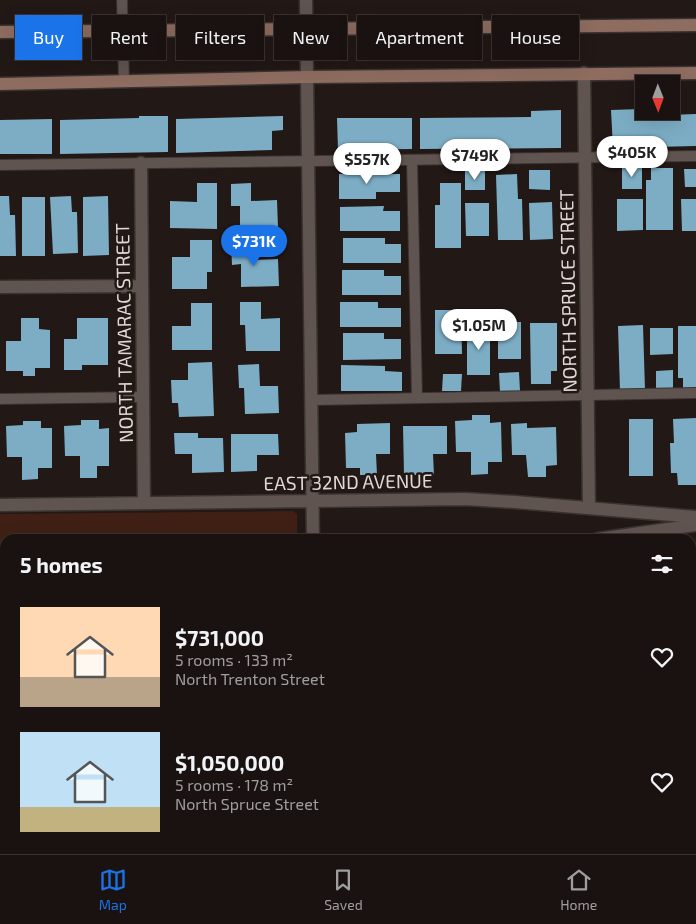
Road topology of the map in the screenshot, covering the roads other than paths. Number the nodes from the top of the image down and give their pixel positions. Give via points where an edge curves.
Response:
1 (122, 0) edge
2 (306, 0) edge
3 (122, 15) edge
4 (306, 15) edge
5 (696, 25) edge
6 (274, 29) edge
7 (347, 29) edge
8 (92, 31) edge
9 (166, 31) edge
10 (0, 32) edge
11 (124, 60) edge
12 (307, 60) edge
13 (696, 73) edge
14 (584, 74) junction
15 (307, 77) junction
16 (124, 82) junction
17 (0, 84) edge
18 (696, 156) edge
19 (585, 158) junction
20 (412, 160) junction
21 (308, 161) junction
22 (141, 163) junction
23 (0, 165) edge
24 (142, 286) junction
25 (0, 287) edge
26 (696, 393) edge
27 (588, 395) junction
28 (143, 397) junction
29 (418, 398) junction
30 (0, 399) edge
31 (311, 400) junction
32 (312, 502) junction
33 (144, 503) junction
34 (0, 505) edge
35 (589, 508) junction
36 (696, 517) edge
37 (696, 525) edge
38 (313, 534) edge
39 (633, 534) edge

1 - 3 lane
2 - 4 street
5 - 7 main road
6 - 9 main road
8 - 10 main road
11 - 16 lane
12 - 15 street
13 - 14 main road
14 - 15 main road
14 - 19 street, NORTH SPRUCE STREET
15 - 16 main road
15 - 21 street
16 - 17 main road
18 - 19 lane
19 - 20 lane
19 - 27 street, NORTH SPRUCE STREET
20 - 21 lane
20 - 29 lane
21 - 22 lane
21 - 31 street
22 - 23 lane
22 - 24 street, NORTH TAMARAC STREET
24 - 25 street
24 - 28 street, NORTH TAMARAC STREET
26 - 27 lane
27 - 29 lane
27 - 35 street, NORTH SPRUCE STREET
28 - 30 lane
28 - 33 street, NORTH TAMARAC STREET
29 - 31 lane
31 - 32 street
32 - 33 street, EAST 32ND AVENUE
32 - 35 street, EAST 32ND AVENUE via 465,499
32 - 38 street
33 - 34 street, EAST 32ND AVENUE
35 - 36 street, EAST 32ND AVENUE
37 - 39 street

